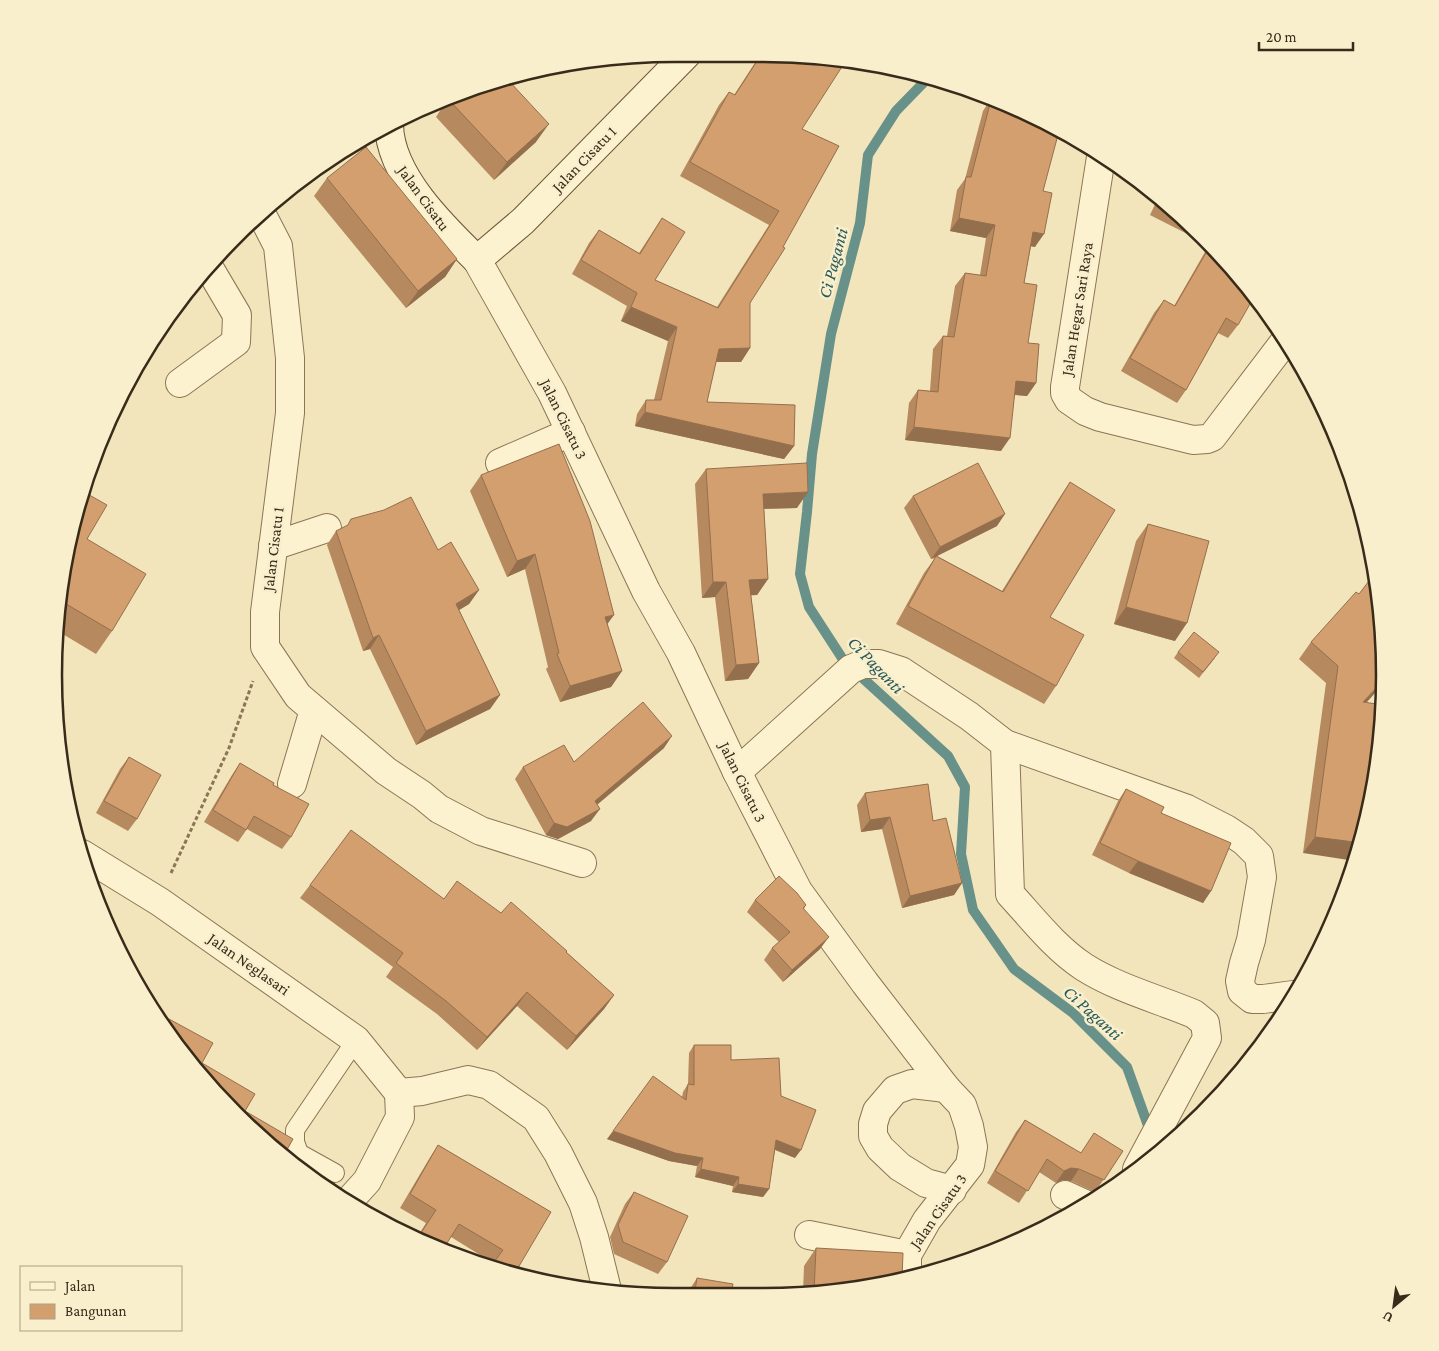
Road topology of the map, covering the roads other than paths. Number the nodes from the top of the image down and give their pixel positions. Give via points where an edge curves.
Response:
1 (678, 63) edge
2 (389, 134) edge
3 (1100, 164) edge
4 (265, 221) edge
5 (477, 260) junction
6 (213, 273) edge
7 (1280, 347) edge
8 (180, 383) dead end
9 (571, 432) junction
10 (500, 463) dead end
11 (327, 528) dead end
12 (273, 546) junction
13 (314, 710) junction
14 (1005, 744) junction
15 (738, 772) junction
16 (292, 784) dead end
17 (91, 859) edge
18 (582, 863) dead end
19 (1285, 996) edge
20 (356, 1040) junction
21 (946, 1088) junction
22 (399, 1093) junction
23 (1144, 1156) edge
24 (335, 1173) dead end
25 (952, 1190) junction
26 (353, 1196) edge
27 (809, 1235) dead end
28 (907, 1266) edge
29 (606, 1284) edge

1 - 5 street, Jalan Cisatu 1 via 523,221
2 - 5 street, Jalan Cisatu via 399,168 438,222
3 - 7 street, Jalan Hegar Sari Raya via 1065,387 1069,400 1100,417 1193,440 1207,439 1224,422
4 - 12 street, Jalan Cisatu 1 via 278,246 290,358 290,413
5 - 9 street, Jalan Cisatu 3
6 - 8 street via 237,315 236,342
9 - 10 street
9 - 15 street, Jalan Cisatu 3 via 646,591 681,653
11 - 12 street
12 - 13 street, Jalan Cisatu 1 via 265,612 265,647 298,696
13 - 16 street
13 - 18 street via 386,771 439,809 481,830
14 - 15 street via 901,671 879,664 857,667
14 - 19 street via 1187,809 1244,841 1259,856 1262,877 1240,981 1242,991 1263,1000
14 - 23 street via 1010,894 1055,943 1083,966 1111,982 1194,1014 1205,1024 1207,1038
15 - 21 street, Jalan Cisatu 3 via 798,891
17 - 20 street, Jalan Neglasari via 160,902
20 - 22 street, Jalan Neglasari
20 - 24 lane via 296,1130 295,1142 299,1153
21 - 25 street, Jalan Cisatu 3 via 962,1105 973,1146 970,1164
21 - 25 street via 912,1084 895,1090 877,1111 873,1136 880,1148 900,1167 926,1183
22 - 26 street via 400,1117 367,1181
22 - 29 street via 468,1080 489,1085 536,1118 583,1203
25 - 28 street, Jalan Cisatu 3 via 928,1220
27 - 28 street

